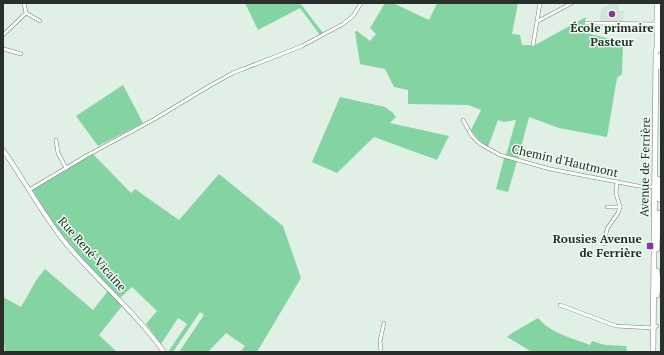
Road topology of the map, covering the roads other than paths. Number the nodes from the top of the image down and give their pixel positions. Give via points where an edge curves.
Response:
1 (24, 3) edge
2 (361, 3) edge
3 (540, 3) edge
4 (572, 3) edge
5 (657, 3) edge
6 (661, 3) edge
7 (26, 13) junction
8 (40, 21) dead end
9 (538, 21) junction
10 (586, 23) dead end
11 (659, 24) edge
12 (3, 35) edge
13 (533, 44) dead end
14 (661, 46) edge
15 (3, 49) edge
16 (659, 52) edge
17 (22, 54) dead end
18 (463, 120) dead end
19 (56, 140) dead end
20 (3, 150) edge
21 (66, 168) junction
22 (617, 182) junction
23 (657, 187) junction
24 (30, 190) junction
25 (607, 207) dead end
26 (620, 207) junction
27 (657, 231) edge
28 (604, 244) dead end
29 (560, 305) dead end
30 (384, 323) dead end
31 (655, 328) junction
32 (164, 352) edge
33 (381, 352) edge
34 (653, 352) edge
35 (656, 352) edge

1 - 7 street
2 - 21 street via 344,24 302,46 233,73
3 - 9 street
4 - 9 street
5 - 11 main road, Avenue de Ferrière
6 - 11 main road, Avenue de Ferrière
7 - 8 street
7 - 12 street
9 - 13 street
10 - 11 street
11 - 14 main road, Avenue de Ferrière
11 - 16 main road, Avenue de Ferrière
15 - 17 street
16 - 23 main road, Avenue de Ferrière
18 - 22 street, Chemin d'Hautmont via 480,144 500,155 550,169
19 - 21 street via 58,153
20 - 24 street, Rue René-Vicaine
21 - 24 street
22 - 23 street, Chemin d'Hautmont
22 - 26 street via 616,193
23 - 27 main road, Avenue de Ferrière
24 - 32 street, Rue René-Vicaine via 68,246 123,303
25 - 26 street
26 - 28 street via 607,229
27 - 31 main road, Avenue de Ferrière
29 - 31 street via 616,326
30 - 33 street via 380,341
31 - 34 main road, Avenue de Ferrière
31 - 35 main road, Avenue de Ferrière

